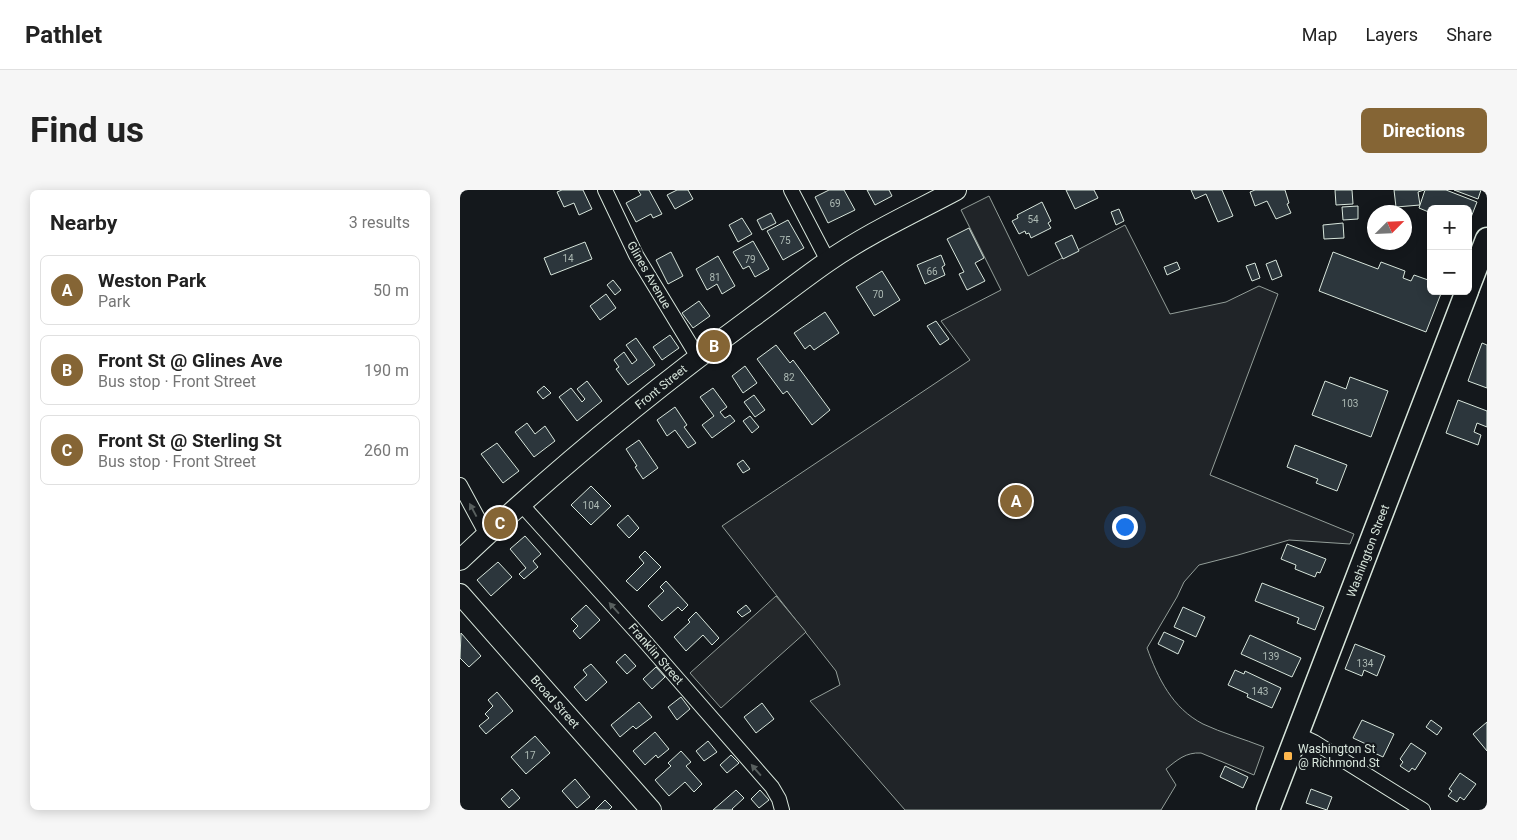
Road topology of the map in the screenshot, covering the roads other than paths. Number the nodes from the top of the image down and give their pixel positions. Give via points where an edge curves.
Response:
1 (605, 190) edge
2 (791, 190) edge
3 (956, 190) edge
4 (1485, 248) edge
5 (828, 261) junction
6 (1472, 280) edge
7 (1466, 295) edge
8 (698, 357) junction
9 (460, 485) edge
10 (521, 504) junction
11 (487, 535) junction
12 (460, 560) edge
13 (460, 594) edge
14 (1297, 734) junction
15 (651, 810) edge
16 (782, 810) edge
17 (1268, 810) edge
18 (1423, 810) edge

1 - 8 street, Glines Avenue via 636,255
2 - 5 street
3 - 5 street, Front Street
4 - 6 main road, Washington Street
5 - 8 street, Front Street
7 - 14 main road, Washington Street
8 - 10 street, Front Street
11 -> 9 street
10 - 11 street, Front Street
16 -> 10 street, Franklin Street via 772,787
11 - 12 street, Front Street
13 - 15 street, Broad Street
14 - 17 main road, Washington Street
14 - 18 street

